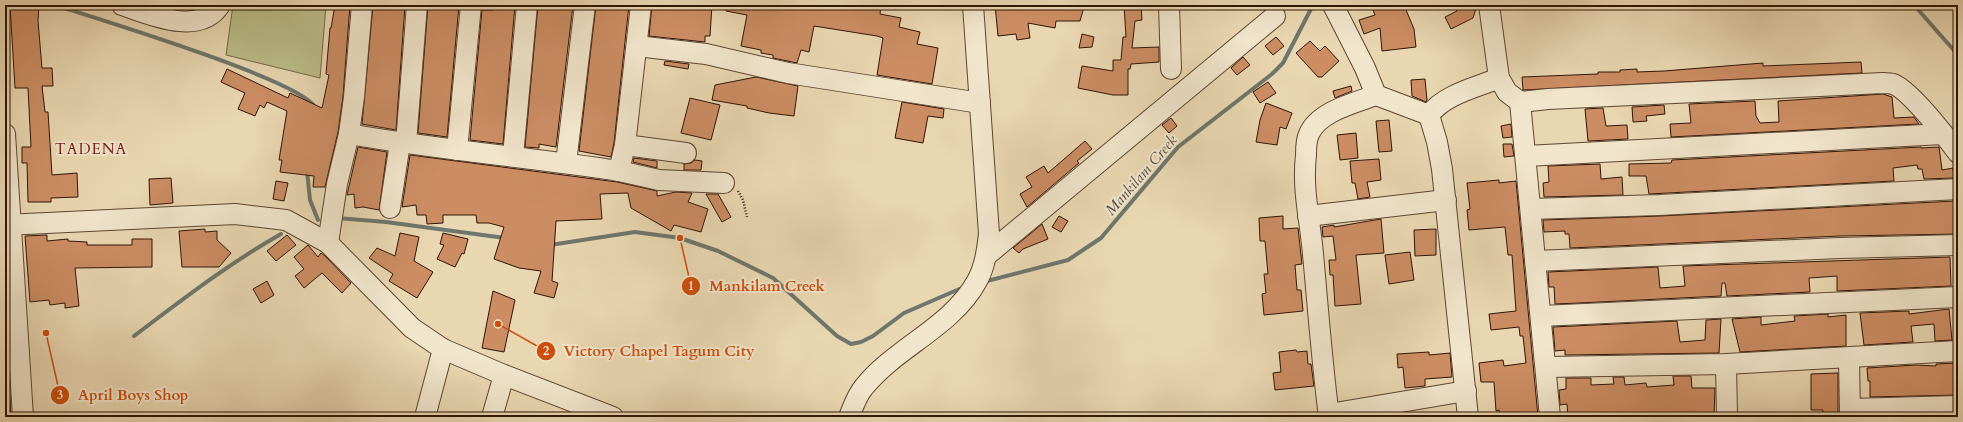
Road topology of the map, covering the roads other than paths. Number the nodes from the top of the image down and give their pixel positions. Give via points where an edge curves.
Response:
1 (122, 5) edge
2 (220, 5) edge
3 (362, 5) edge
4 (416, 5) edge
5 (471, 5) edge
6 (527, 5) edge
7 (585, 5) edge
8 (641, 5) edge
9 (973, 5) edge
10 (1169, 5) edge
11 (1332, 5) edge
12 (1489, 5) edge
13 (1275, 16) dead end
14 (637, 46) junction
15 (1171, 69) dead end
16 (1499, 78) junction
17 (1376, 95) junction
18 (1520, 102) junction
19 (980, 103) junction
20 (1429, 115) junction
21 (5, 134) edge
22 (349, 134) junction
23 (1943, 134) junction
24 (403, 143) junction
25 (625, 145) junction
26 (456, 150) junction
27 (686, 153) dead end
28 (1958, 153) edge
29 (513, 156) junction
30 (1526, 156) junction
31 (566, 163) junction
32 (619, 172) junction
33 (724, 182) road end
34 (1958, 189) edge
35 (1446, 200) junction
36 (390, 208) dead end
37 (1530, 209) junction
38 (1308, 216) junction
39 (8, 225) edge
40 (328, 243) junction
41 (1958, 245) edge
42 (986, 255) junction
43 (1535, 261) junction
44 (1958, 297) edge
45 (1542, 316) junction
46 (12, 343) edge
47 (443, 349) junction
48 (1958, 350) edge
49 (1849, 358) junction
50 (1726, 364) junction
51 (1547, 367) junction
52 (504, 375) junction
53 (1466, 391) junction
54 (1958, 406) edge
55 (1850, 413) edge
56 (1329, 415) edge
57 (24, 417) edge
58 (425, 417) edge
59 (492, 417) edge
60 (612, 417) edge
61 (849, 417) edge
62 (1468, 417) edge
63 (1550, 417) edge
64 (1727, 417) edge

1 - 2 street via 180,21 196,21 207,17
3 - 22 street
4 - 24 street
5 - 26 street
6 - 29 street
7 - 31 street
8 - 14 street
9 - 19 street
10 - 15 street
11 - 17 street
12 - 16 street
13 - 42 street
14 - 19 street via 706,54 788,73
14 - 25 street
16 - 18 street via 1507,92
16 - 20 street via 1444,100
17 - 20 street
17 - 38 street via 1328,115 1315,124 1309,134 1304,172 1304,197
18 - 23 street via 1883,83 1893,84 1902,89
18 - 30 street
19 - 42 street via 989,234
20 - 35 street via 1438,149
21 - 39 street
22 - 24 street
22 - 40 street via 337,184
23 - 28 street
23 - 30 street
24 - 26 street
24 - 36 street
25 - 27 street
25 - 32 street
26 - 29 street
29 - 31 street
30 - 37 street
31 - 32 street
32 - 33 street via 659,180
34 - 37 street via 1666,205
35 - 38 street
35 - 53 street
37 - 43 street
38 - 56 street
39 - 40 street via 235,214 286,220
39 - 46 street
40 - 47 street via 412,328
41 - 43 street via 1824,248
42 - 61 street via 978,280 966,297 946,317 877,372 863,388
43 - 45 street
44 - 45 street
45 - 51 street
46 - 57 street
47 - 52 street
47 - 58 street
48 - 49 street
49 - 50 street
49 - 55 street
50 - 51 street
50 - 64 street
51 - 63 street
52 - 59 street
52 - 60 street
53 - 56 street
53 - 62 street
54 - 55 street

